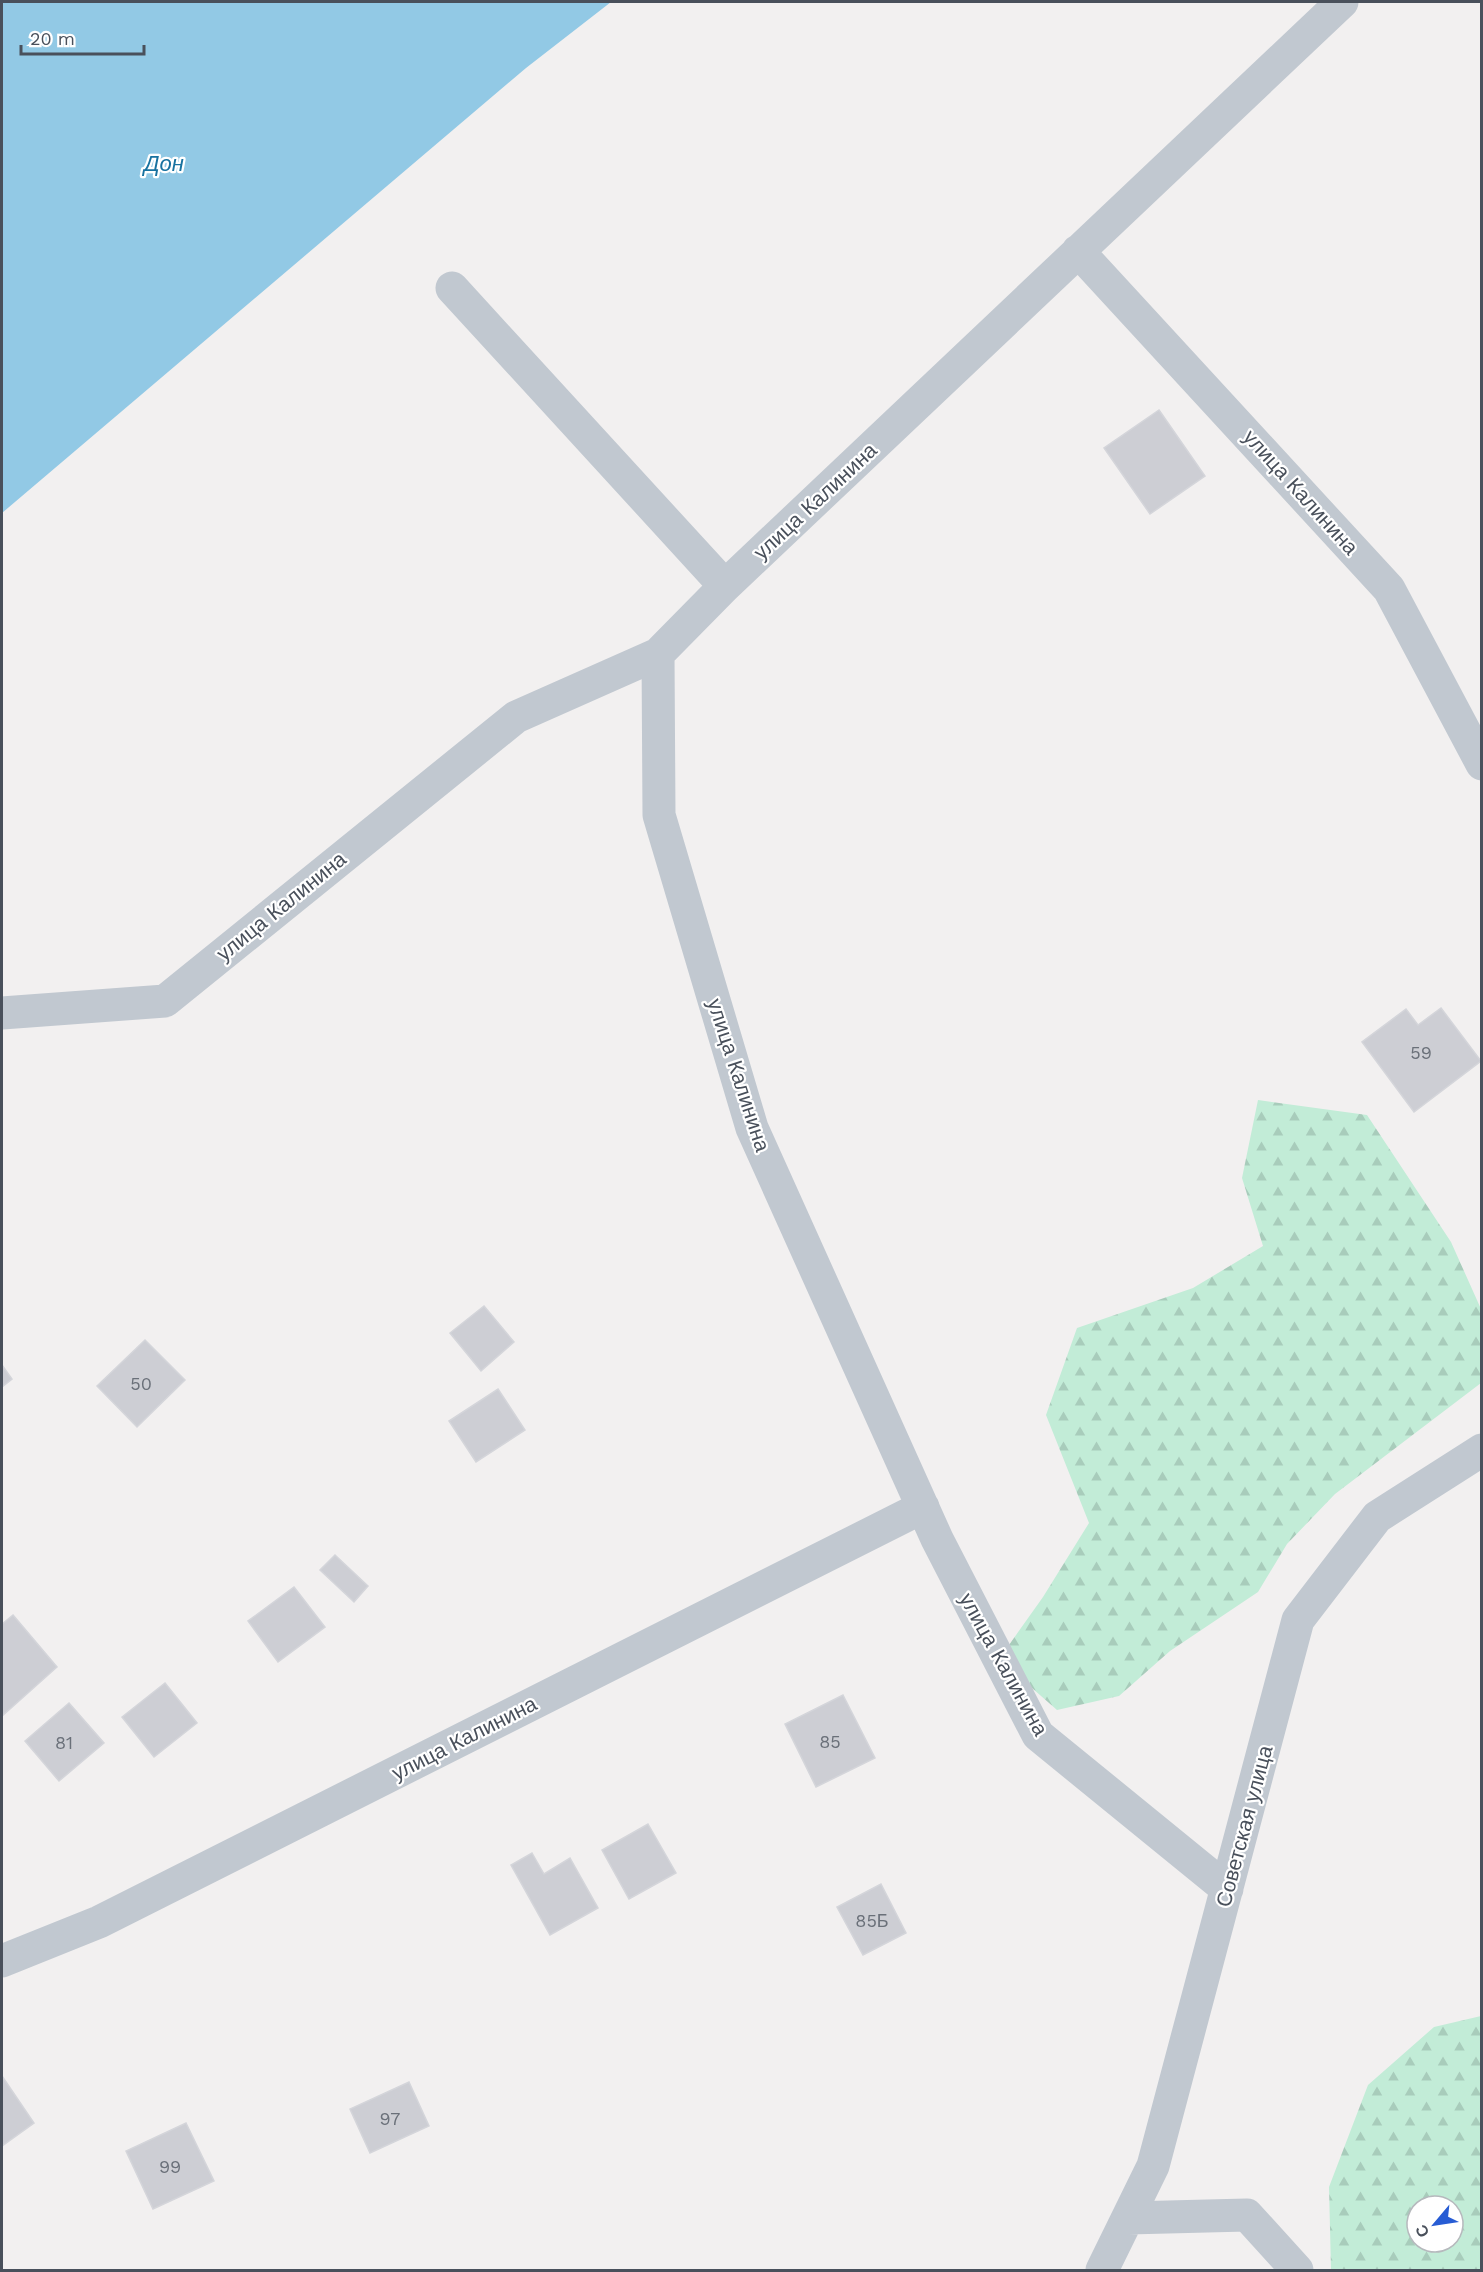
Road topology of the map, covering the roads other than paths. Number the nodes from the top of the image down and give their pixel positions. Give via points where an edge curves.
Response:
1 (1342, 2) edge
2 (1078, 251) junction
3 (452, 288) dead end
4 (725, 586) junction
5 (658, 654) junction
6 (1482, 764) edge
7 (2, 1013) edge
8 (1482, 1450) edge
9 (923, 1507) junction
10 (1227, 1889) junction
11 (2, 1960) edge
12 (1128, 2218) junction
13 (1102, 2271) edge
14 (1297, 2271) edge

1 - 2 street, улица Калинина
2 - 4 street, улица Калинина
2 - 6 street, улица Калинина via 1389,589
3 - 4 street
4 - 5 street, улица Калинина
5 - 7 street, улица Калинина via 516,717 165,1000
5 - 9 street, улица Калинина via 659,815 752,1128
8 - 10 street, Советская улица via 1377,1517 1298,1620
9 - 10 street, улица Калинина via 1038,1735
9 - 11 street, улица Калинина via 99,1922
10 - 12 street, Советская улица via 1153,2166
12 - 13 street, Советская улица
12 - 14 street via 1247,2215

